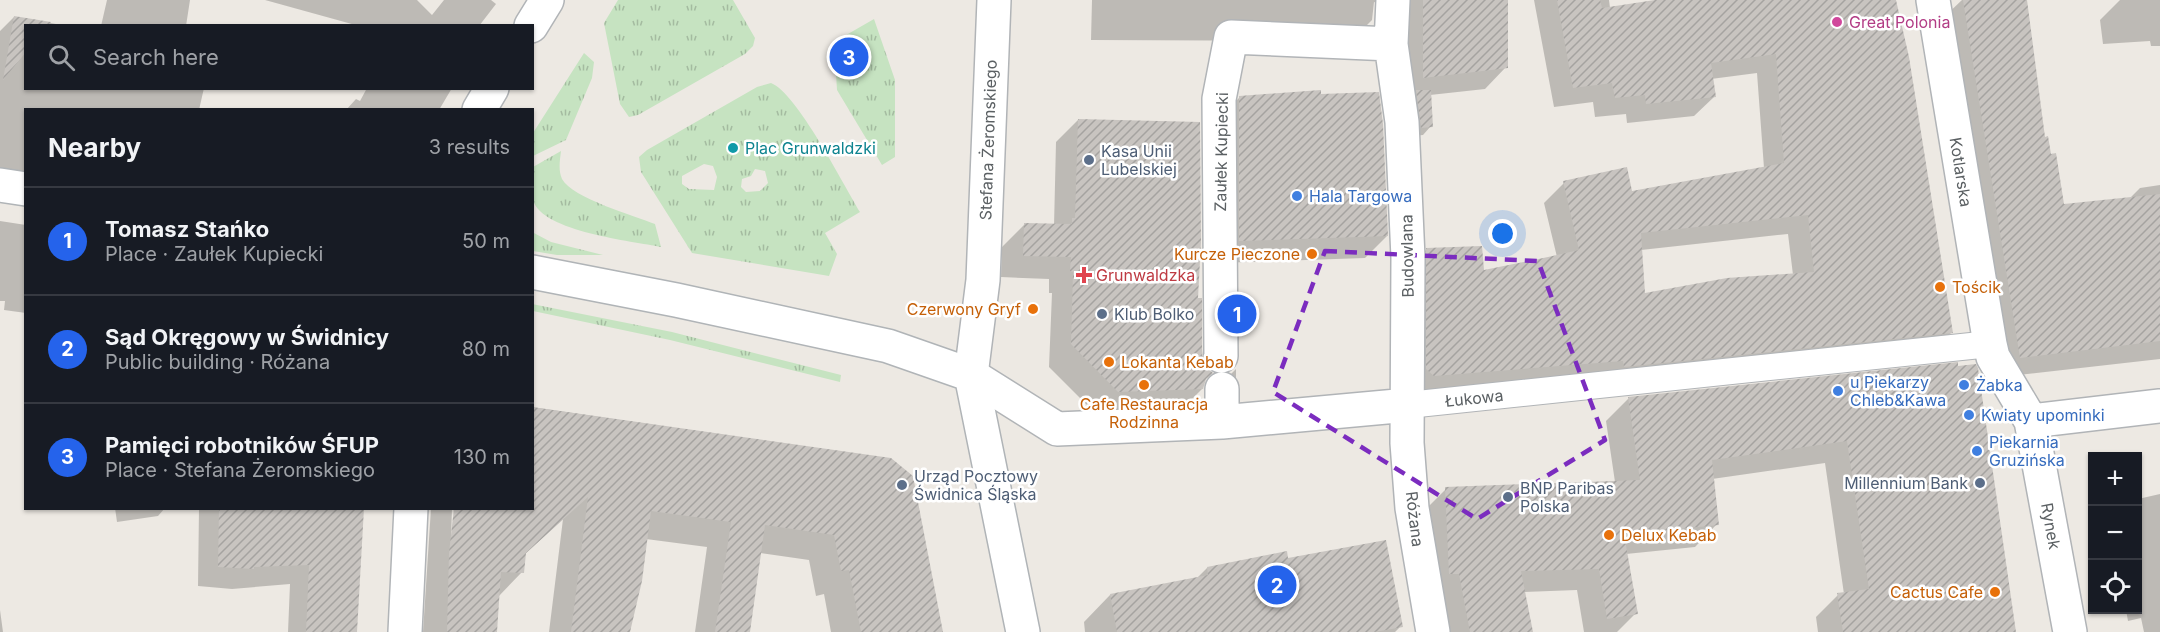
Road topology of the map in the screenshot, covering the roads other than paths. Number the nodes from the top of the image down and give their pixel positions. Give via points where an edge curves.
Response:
1 (547, 0) edge
2 (994, 0) edge
3 (1393, 0) edge
4 (1933, 0) edge
5 (532, 24) edge
6 (1391, 44) junction
7 (491, 90) edge
8 (480, 108) edge
9 (0, 185) edge
10 (24, 189) edge
11 (534, 272) edge
12 (1990, 344) junction
13 (1221, 356) dead end
14 (971, 375) junction
15 (1222, 389) dead end
16 (1408, 405) junction
17 (2160, 406) edge
18 (2031, 421) junction
19 (1222, 422) junction
20 (411, 510) edge
21 (405, 632) edge
22 (1023, 632) edge
23 (1433, 632) edge
24 (2070, 632) edge

1 - 5 street
2 - 14 street, Stefana Żeromskiego via 983,280
3 - 6 street, Budowlana
4 - 12 street, Kotlarska
6 - 13 street, Zaułek Kupiecki via 1231,37 1219,99
6 - 16 street, Budowlana via 1402,122 1408,258
7 - 8 street
9 - 10 street
11 - 14 street via 888,346
12 - 16 street, Łukowa
12 - 18 street, Rynek via 1993,357
14 - 19 street, Łukowa via 1057,429
14 - 22 street
15 - 19 street
16 - 19 street, Łukowa
16 - 23 street, Różana via 1412,508
17 - 18 street
18 - 24 street, Rynek
20 - 21 street

